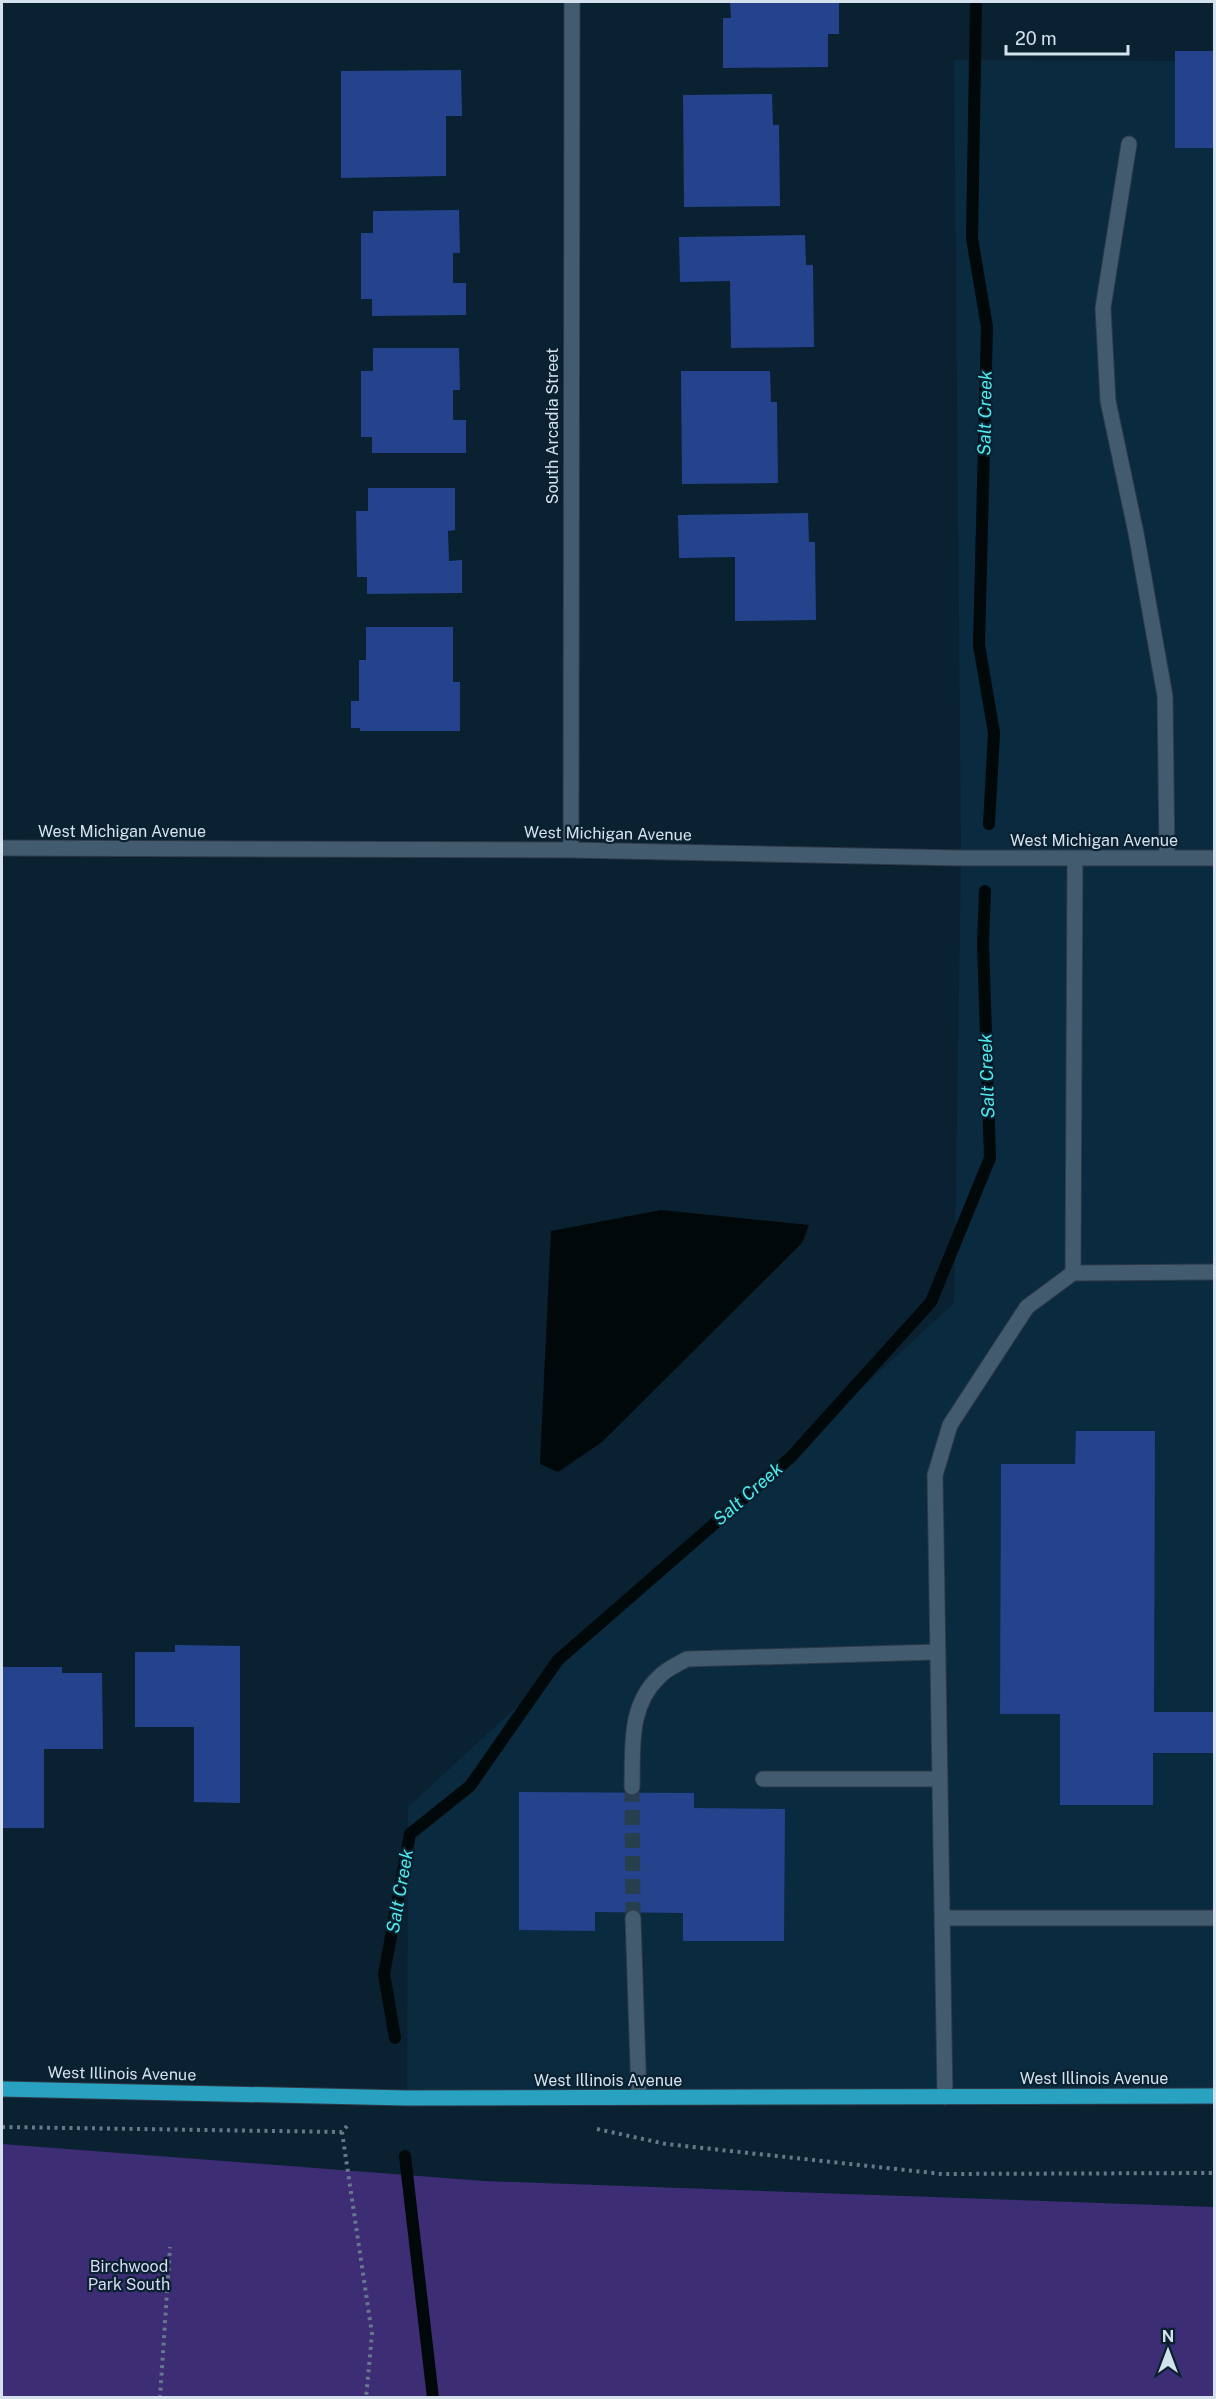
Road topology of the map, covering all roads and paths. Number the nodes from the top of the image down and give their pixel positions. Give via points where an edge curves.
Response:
1 (572, 2) edge
2 (1129, 144) dead end
3 (2, 848) edge
4 (571, 850) junction
5 (1076, 858) junction
6 (1167, 858) junction
7 (1215, 858) edge
8 (1215, 1272) edge
9 (1073, 1273) junction
10 (937, 1652) junction
11 (763, 1779) dead end
12 (939, 1779) junction
13 (632, 1787) tunnel mouth
14 (633, 1918) tunnel mouth
15 (942, 1918) junction
16 (1215, 1918) edge
17 (2, 2089) edge
18 (1215, 2096) edge
19 (639, 2097) junction
20 (945, 2097) junction
21 (351, 2121) dead end
22 (2, 2127) edge
23 (590, 2128) dead end
24 (342, 2132) junction
25 (1215, 2173) edge
26 (170, 2247) dead end
27 (160, 2397) edge
28 (366, 2397) edge

1 - 4 street, South Arcadia Street
2 - 6 street via 1104,308 1107,401 1165,696
3 - 4 street, West Michigan Avenue
4 - 5 street, West Michigan Avenue
5 - 6 street, West Michigan Avenue
5 - 9 street
6 - 7 street, West Michigan Avenue
8 - 9 street
9 - 10 street via 1027,1307 950,1425 935,1475
10 - 12 street
10 - 13 street via 687,1659 658,1677 638,1706 633,1730
11 - 12 street
12 - 15 street
14 - 19 street
15 - 16 street
15 - 20 street
17 - 19 main road, West Illinois Avenue via 407,2098
18 - 20 main road, West Illinois Avenue
19 - 20 main road, West Illinois Avenue
21 - 24 path
22 - 24 path
23 - 25 path via 666,2144 942,2174
24 - 28 path via 372,2334
26 - 27 path

